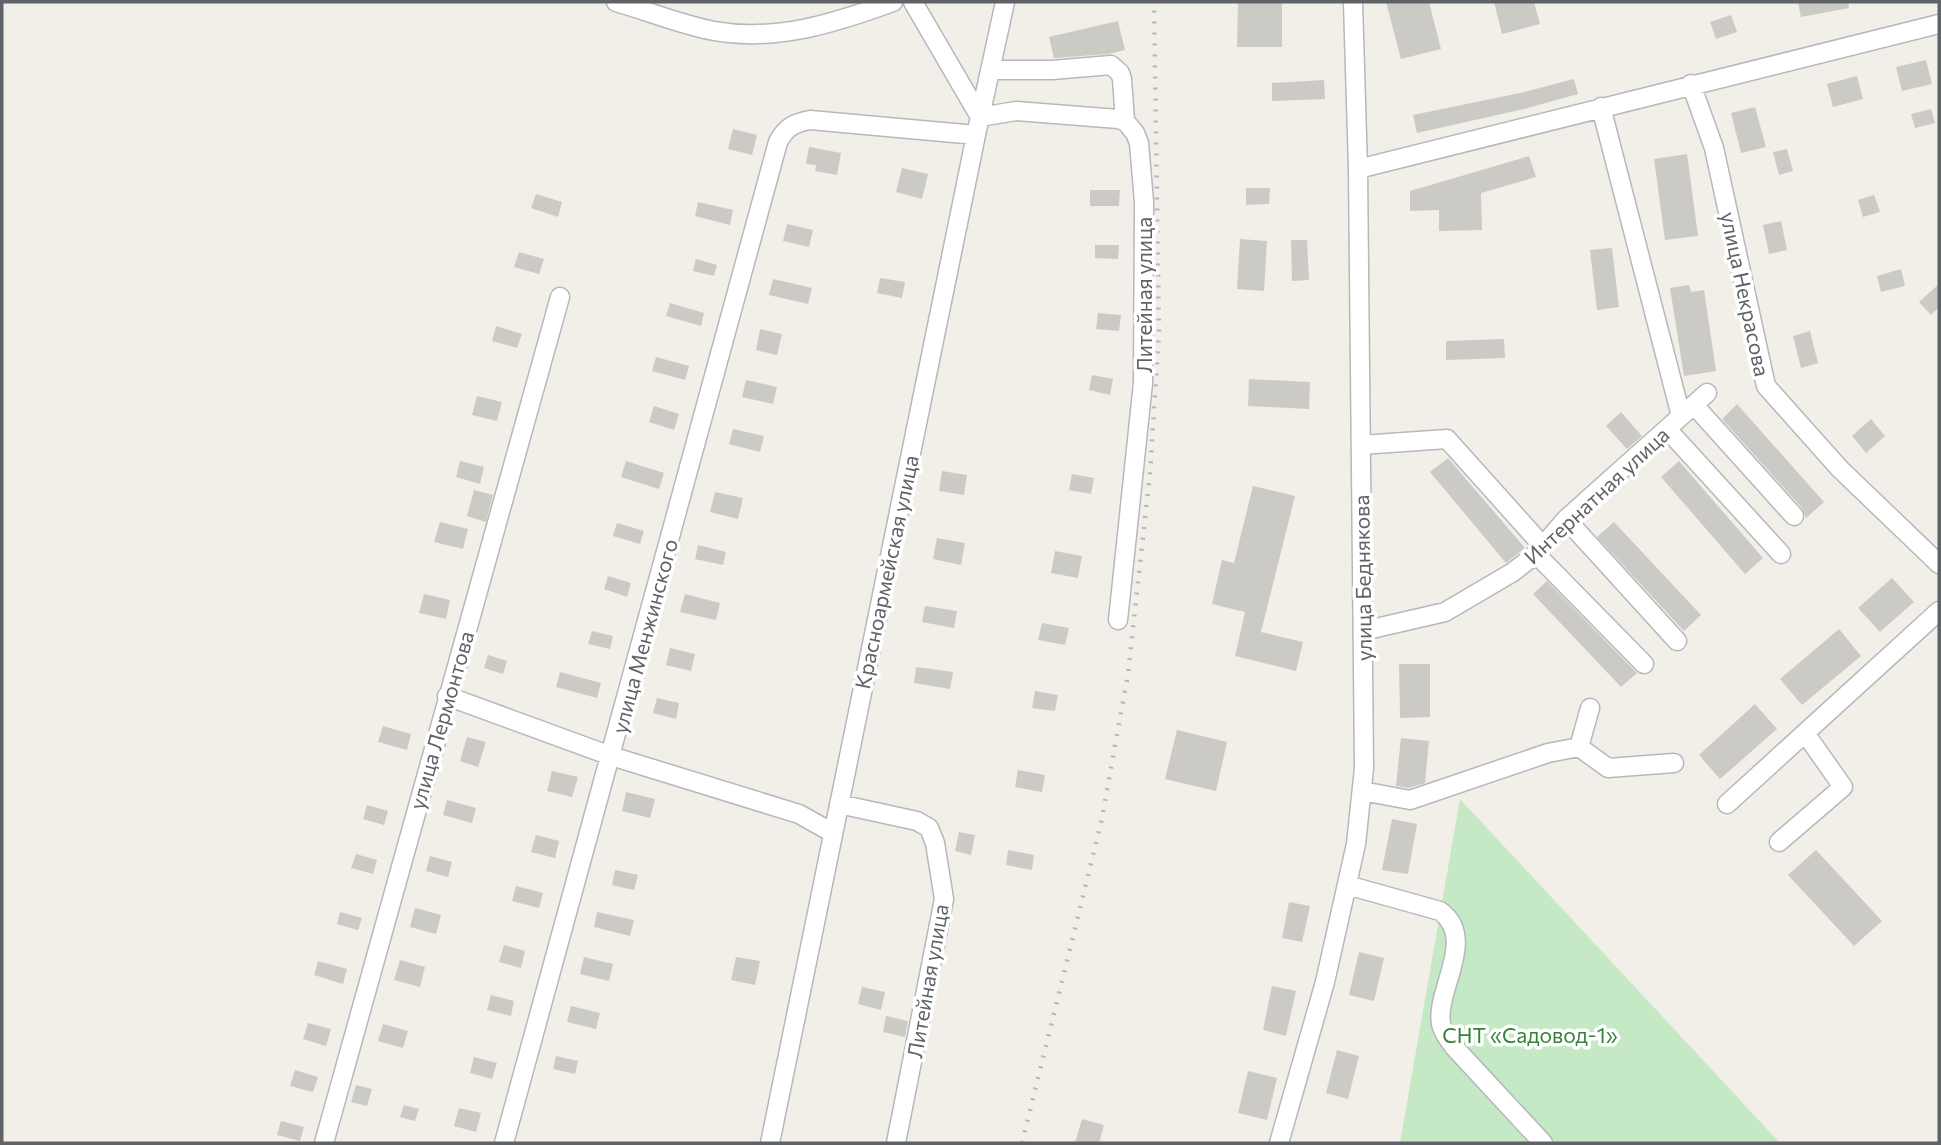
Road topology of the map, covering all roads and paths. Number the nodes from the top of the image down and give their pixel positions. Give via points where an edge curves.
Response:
1 (615, 2) edge
2 (893, 2) edge
3 (913, 2) edge
4 (1005, 2) edge
5 (1353, 2) edge
6 (1939, 24) edge
7 (990, 70) junction
8 (1691, 84) junction
9 (1601, 107) junction
10 (980, 117) junction
11 (1125, 121) junction
12 (976, 135) junction
13 (1358, 169) junction
14 (560, 297) dead end
15 (1694, 405) junction
16 (1667, 429) junction
17 (1361, 446) junction
18 (1794, 516) dead end
19 (1566, 519) junction
20 (1539, 550) junction
21 (1782, 554) dead end
22 (1939, 564) edge
23 (1939, 611) edge
24 (1118, 620) dead end
25 (1363, 631) junction
26 (1677, 641) dead end
27 (1644, 664) dead end
28 (447, 696) junction
29 (1590, 708) dead end
30 (1805, 733) junction
31 (1579, 747) junction
32 (611, 756) junction
33 (1674, 763) dead end
34 (1362, 791) junction
35 (839, 804) junction
36 (1727, 804) dead end
37 (833, 833) junction
38 (1779, 842) dead end
39 (1347, 885) junction
40 (324, 1143) edge
41 (504, 1143) edge
42 (770, 1143) edge
43 (896, 1143) edge
44 (1279, 1143) edge
45 (1543, 1143) edge

1 - 2 street via 713,31 758,34 815,28
3 - 10 street
4 - 7 street, Красноармейская улица
5 - 13 street, улица Беднякова
6 - 8 street
7 - 10 street, Красноармейская улица
7 - 11 street via 1111,65 1122,79
8 - 9 street
8 - 22 street, улица Некрасова via 1714,148 1766,386 1840,468
9 - 13 street
9 - 15 street
10 - 11 street via 1016,111
10 - 12 street, Красноармейская улица
11 - 24 street, Литейная улица via 1139,143 1144,202 1143,383
12 - 32 street, улица Менжинского via 810,120 785,129
12 - 35 street, Красноармейская улица
13 - 17 street, улица Беднякова
14 - 28 street, улица Лермонтова
15 - 16 street, Интернатная улица
15 - 18 street
16 - 19 street, Интернатная улица
16 - 21 street
17 - 20 street via 1447,439
17 - 25 street, улица Беднякова
19 - 20 street, Интернатная улица
19 - 26 street
20 - 25 street, Интернатная улица via 1513,572 1445,612
20 - 27 street
23 - 30 street
25 - 34 street, улица Беднякова
28 - 32 street
28 - 40 street, улица Лермонтова
29 - 31 street
30 - 36 street
30 - 38 street via 1843,787
31 - 33 street via 1608,768
31 - 34 street via 1548,753 1410,800
32 - 37 street via 799,814
32 - 41 street, улица Менжинского
34 - 39 street, улица Беднякова
35 - 37 street, Красноармейская улица
35 - 43 street, Литейная улица via 917,821 929,828 935,843 944,899
37 - 42 street, Красноармейская улица
39 - 44 street, улица Беднякова
39 - 45 street via 1448,916 1455,953 1441,1014 1444,1033

